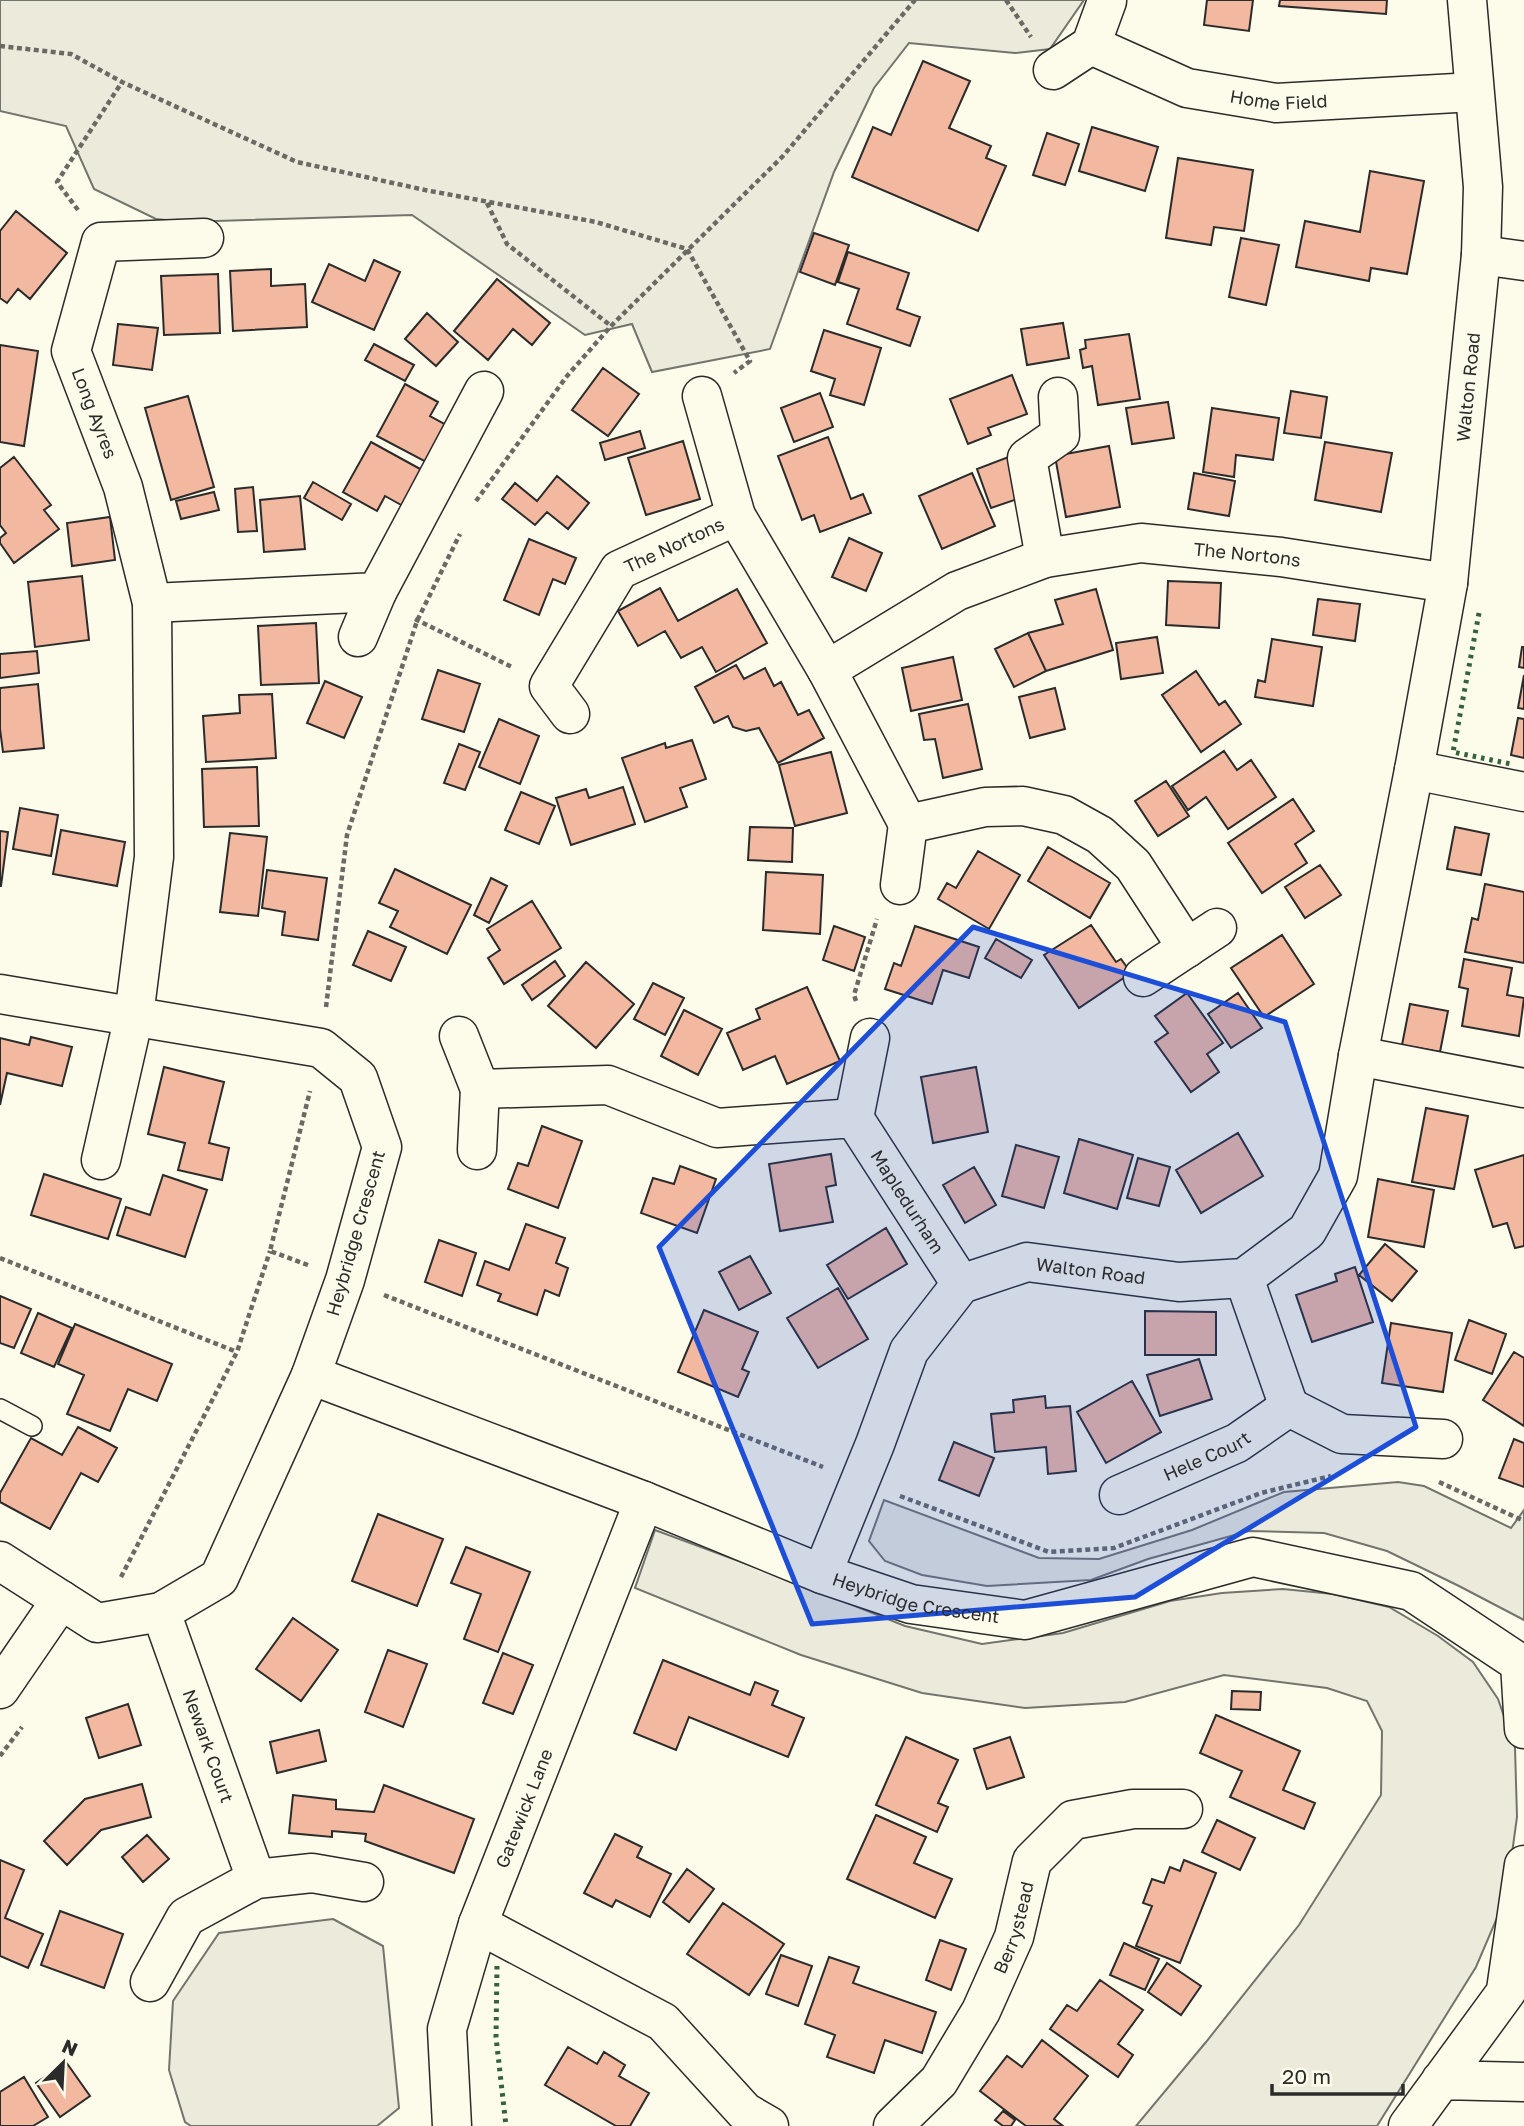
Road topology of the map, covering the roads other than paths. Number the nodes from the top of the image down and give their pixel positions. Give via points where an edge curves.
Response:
1 (1467, 0) edge
2 (1107, 1) edge
3 (1091, 45) junction
4 (1054, 70) dead end
5 (1475, 92) junction
6 (204, 238) dead end
7 (1481, 255) junction
8 (1524, 261) edge
9 (484, 391) dead end
10 (702, 396) road end
11 (1058, 397) dead end
12 (736, 516) junction
13 (1045, 558) junction
14 (1448, 583) junction
15 (377, 592) junction
16 (152, 603) junction
17 (358, 638) dead end
18 (827, 670) junction
19 (559, 700) road end
20 (1414, 771) junction
21 (1524, 792) edge
22 (908, 824) junction
23 (900, 885) road end
24 (1143, 977) dead end
25 (0, 994) edge
26 (134, 1016) junction
27 (459, 1036) dead end
28 (870, 1038) road end
29 (1358, 1056) junction
30 (1524, 1088) edge
31 (480, 1089) junction
32 (854, 1118) junction
33 (477, 1150) dead end
34 (101, 1160) dead end
35 (1244, 1278) junction
36 (961, 1284) junction
37 (311, 1375) junction
38 (1289, 1407) junction
39 (0, 1409) edge
40 (32, 1426) dead end
41 (1443, 1439) dead end
42 (1119, 1495) dead end
43 (644, 1501) junction
44 (0, 1561) edge
45 (822, 1574) junction
46 (61, 1600) junction
47 (160, 1612) junction
48 (1522, 1665) edge
49 (0, 1689) edge
50 (1524, 1729) edge
51 (1183, 1809) dead end
52 (1524, 1865) edge
53 (256, 1878) junction
54 (365, 1882) dead end
55 (478, 1924) junction
56 (1515, 1977) edge
57 (150, 1982) dead end
58 (1441, 2080) junction
59 (1524, 2082) edge
60 (452, 2126) edge
61 (769, 2126) edge
62 (893, 2126) edge
63 (1408, 2126) edge

1 - 5 street, Walton Road
2 - 3 street
3 - 4 street
3 - 5 street, Home Field via 1187,88 1276,103
5 - 7 street, Walton Road via 1483,187
6 - 16 street, Long Ayres via 101,242 71,351 123,487
7 - 8 street
7 - 14 street, Walton Road
9 - 15 street
10 - 12 street, The Nortons
11 - 13 street via 1060,435 1027,458
12 - 18 street, The Nortons
12 - 19 street, The Nortons via 619,570
13 - 14 street, The Nortons via 1142,543 1281,557
13 - 18 street, The Nortons via 957,591
14 - 20 street, Walton Road
15 - 16 street
15 - 17 street
16 - 26 street, Long Ayres via 154,857
18 - 22 street, The Nortons
20 - 21 street
20 - 29 street, Walton Road
22 - 23 street
22 - 24 street via 985,807 1023,806 1064,815 1100,835 1202,938
25 - 26 street, Heybridge Crescent
26 - 34 street
26 - 37 street, Heybridge Crescent via 321,1048 358,1078 382,1147 345,1280
27 - 31 street
28 - 32 street
29 - 30 street
29 - 35 street, Walton Road via 1338,1176 1307,1231
31 - 32 street via 608,1085 716,1128
31 - 33 street
32 - 36 street, Mapledurham
35 - 36 street, Walton Road via 1179,1282 1027,1262
35 - 38 street
36 - 45 street via 909,1350
37 - 43 street, Heybridge Crescent
37 - 47 street, Heybridge Crescent via 219,1578
38 - 41 street via 1342,1434
38 - 42 street, Hele Court via 1237,1443
39 - 40 lane
43 - 45 street, Heybridge Crescent
43 - 55 street, Gatewick Lane
44 - 46 street
45 - 48 street, Heybridge Crescent via 911,1604 1025,1620 1253,1557 1411,1591
46 - 47 street, Heybridge Crescent via 97,1623
46 - 49 street
47 - 53 street, Newark Court
48 - 50 street
51 - 62 street, Berrystead via 1133,1809 1073,1820 1032,1861 1014,1937 981,2011 939,2081
52 - 56 street
53 - 54 street via 312,1873
53 - 57 street via 186,1917
55 - 60 street, Gatewick Lane via 447,2029
55 - 61 street via 663,2022 745,2112
56 - 58 street
58 - 59 street
58 - 63 street

